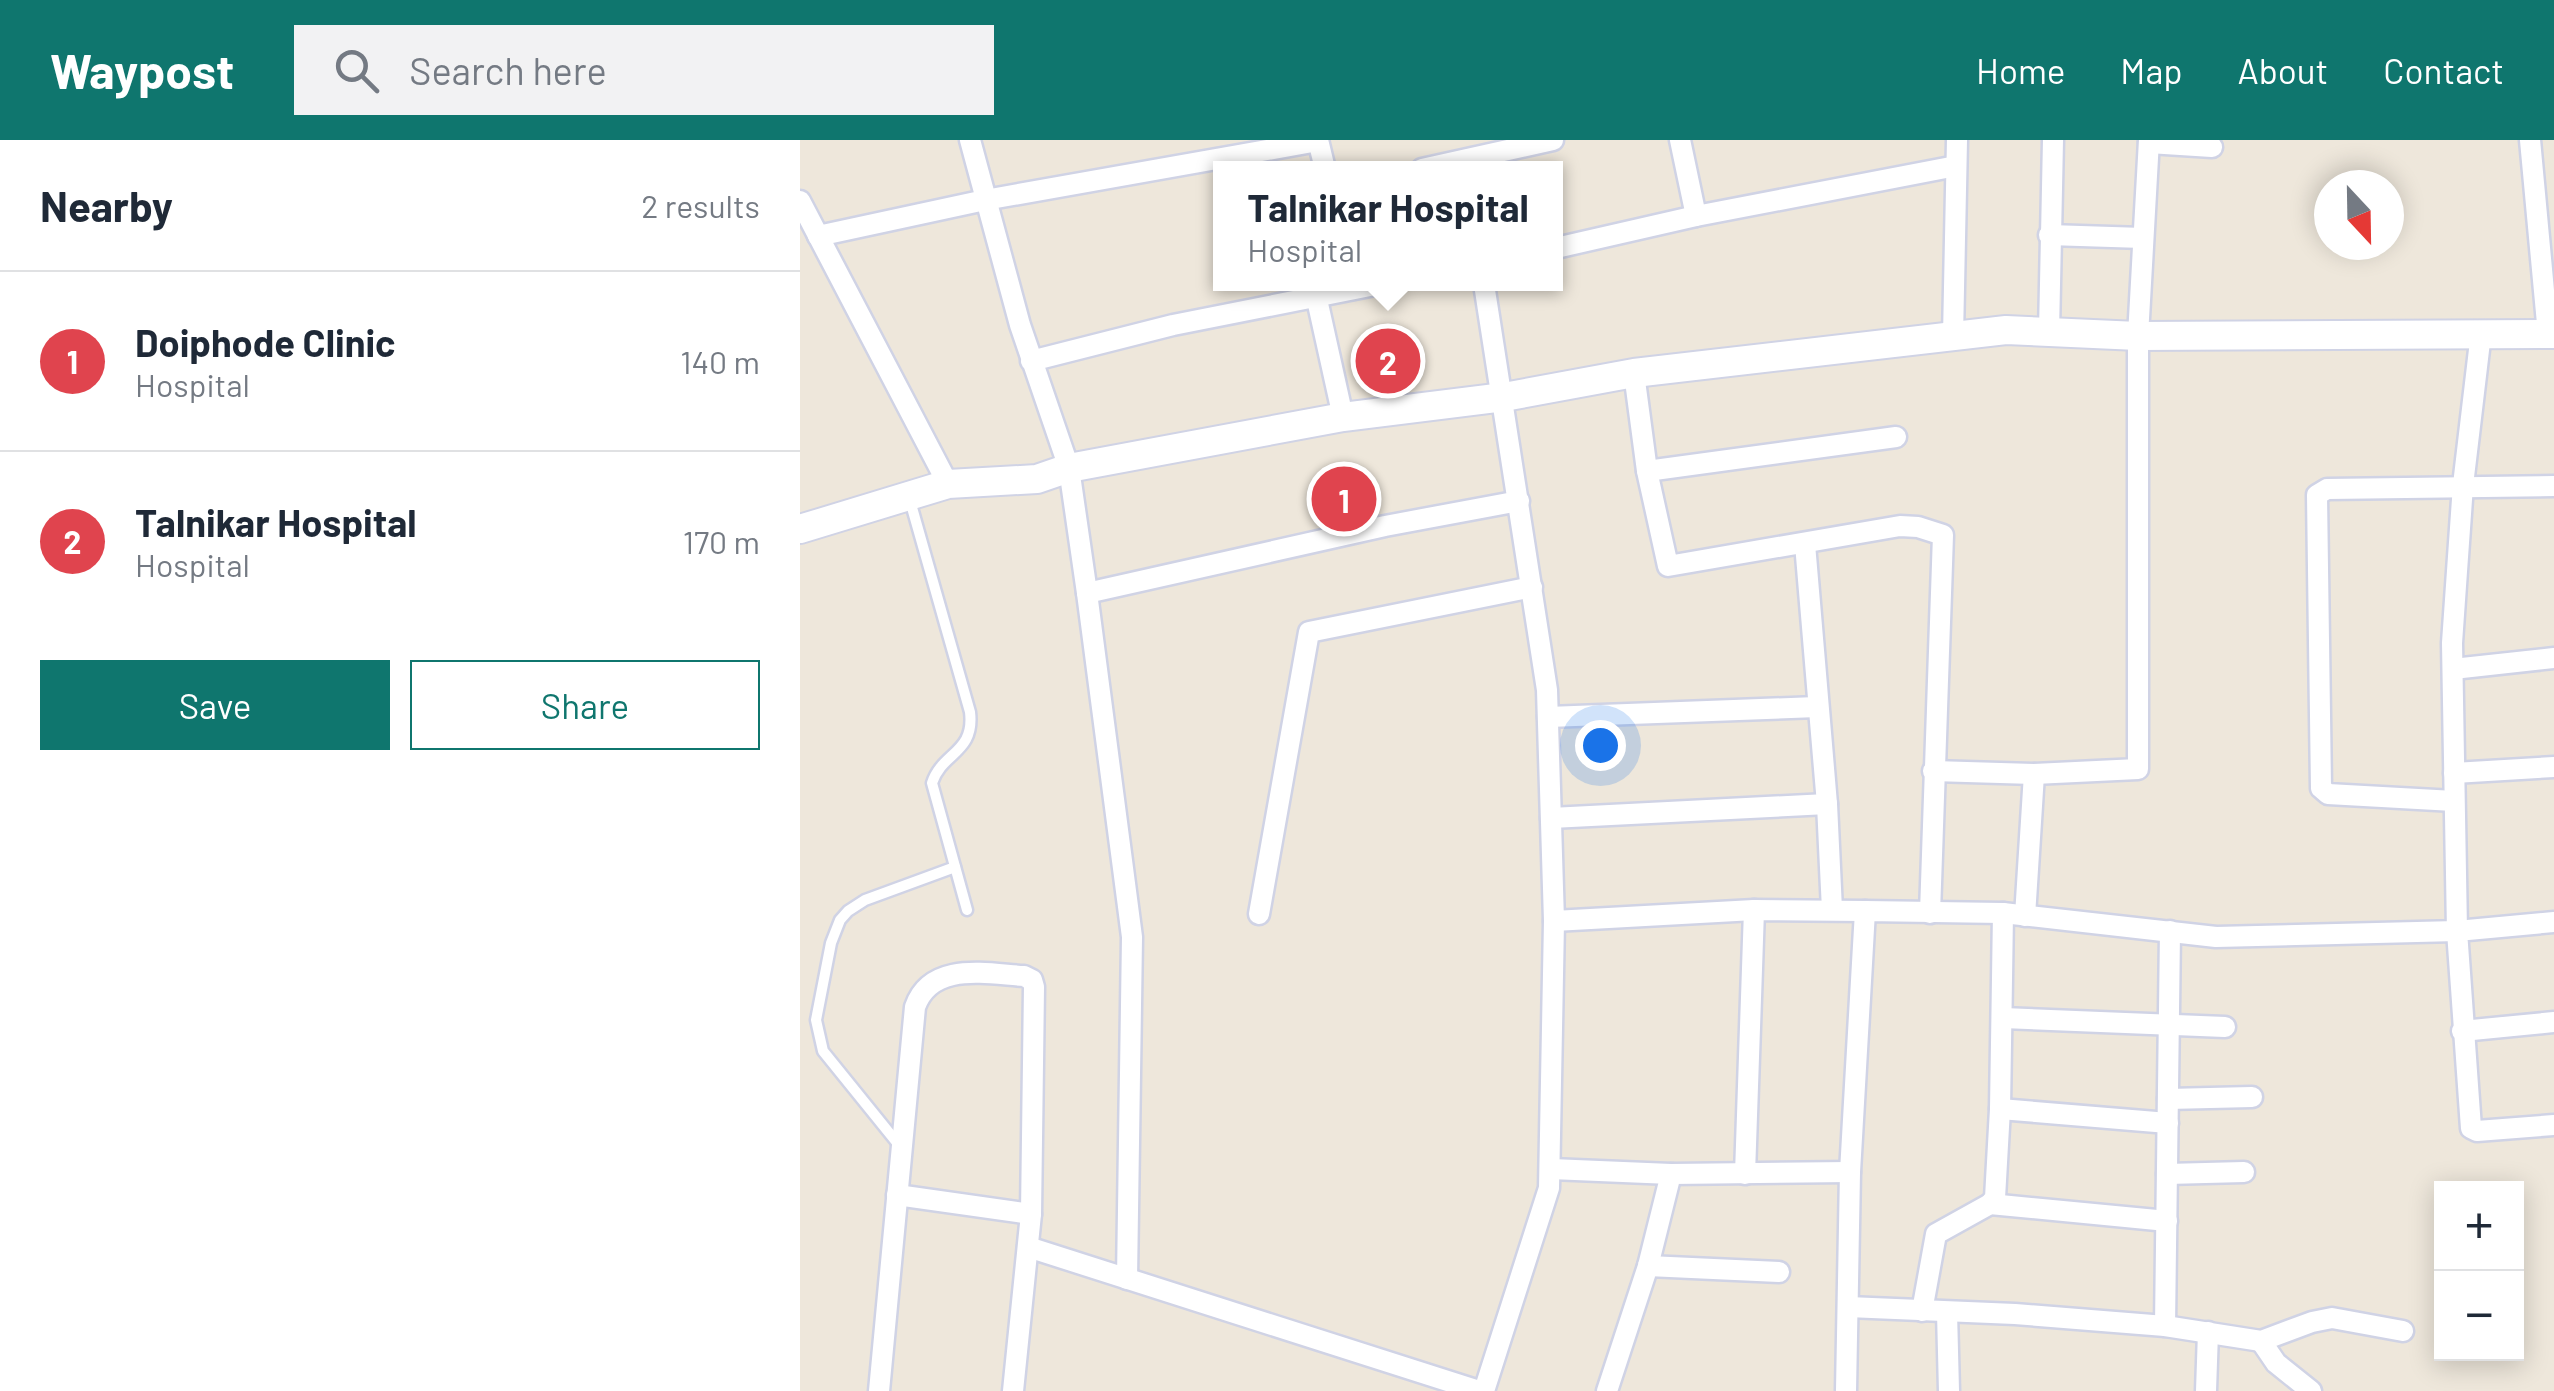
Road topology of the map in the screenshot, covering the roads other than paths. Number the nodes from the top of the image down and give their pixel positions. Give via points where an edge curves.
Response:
1 (970, 140) edge
2 (1318, 140) edge
3 (1553, 140) edge
4 (1680, 140) edge
5 (1956, 140) edge
6 (2053, 140) edge
7 (2530, 140) edge
8 (2149, 141) edge
9 (2212, 147) dead end
10 (1470, 161) edge
11 (1956, 166) junction
12 (985, 200) junction
13 (800, 201) edge
14 (1696, 216) junction
15 (2547, 219) edge
16 (2049, 235) junction
17 (818, 236) junction
18 (2143, 238) junction
19 (1563, 246) edge
20 (1343, 291) edge
21 (1485, 291) edge
22 (1316, 296) junction
23 (2049, 332) junction
24 (2481, 333) junction
25 (2551, 334) edge
26 (2138, 336) junction
27 (1953, 337) junction
28 (1031, 361) junction
29 (1634, 373) junction
30 (1504, 396) junction
31 (1343, 417) junction
32 (1896, 437) dead end
33 (1068, 468) junction
34 (1647, 471) junction
35 (948, 484) junction
36 (2463, 485) junction
37 (2554, 486) edge
38 (909, 496) junction
39 (1519, 501) junction
40 (800, 528) edge
41 (1804, 544) junction
42 (1532, 588) junction
43 (1087, 593) junction
44 (2554, 658) edge
45 (2452, 669) junction
46 (1818, 707) junction
47 (1548, 717) junction
48 (2554, 767) edge
49 (1932, 771) junction
50 (2454, 773) junction
51 (2034, 774) junction
52 (2454, 800) junction
53 (1827, 804) junction
54 (1551, 818) junction
55 (955, 868) junction
56 (967, 910) dead end
57 (1754, 910) junction
58 (1832, 910) junction
59 (1865, 911) junction
60 (1930, 913) junction
61 (2003, 913) junction
62 (1258, 914) dead end
63 (2025, 916) junction
64 (1554, 921) junction
65 (2554, 922) edge
66 (2170, 931) junction
67 (2456, 931) junction
68 (2002, 1018) junction
69 (2554, 1022) edge
70 (2169, 1024) junction
71 (2225, 1027) dead end
72 (2462, 1031) junction
73 (2252, 1097) dead end
74 (2168, 1099) junction
75 (2000, 1109) junction
76 (2168, 1123) junction
77 (2554, 1125) edge
78 (902, 1149) junction
79 (1551, 1168) junction
80 (1850, 1172) junction
81 (2244, 1172) dead end
82 (1672, 1174) junction
83 (1745, 1174) junction
84 (2167, 1174) junction
85 (897, 1195) junction
86 (1990, 1204) junction
87 (1031, 1214) junction
88 (2167, 1221) junction
89 (1028, 1247) junction
90 (1648, 1266) junction
91 (1779, 1272) dead end
92 (1127, 1279) junction
93 (1848, 1307) junction
94 (1922, 1311) junction
95 (1947, 1312) junction
96 (2166, 1326) junction
97 (2403, 1331) dead end
98 (2208, 1332) junction
99 (2260, 1341) junction
100 (1017, 1390) edge
101 (879, 1391) edge
102 (1482, 1391) edge
103 (1608, 1391) edge
104 (1846, 1391) edge
105 (1949, 1391) edge
106 (2206, 1391) edge
107 (2312, 1391) edge

1 - 12 street
2 - 12 street
3 - 10 street
4 - 14 street
5 - 11 street
6 - 16 street
7 - 15 street
8 - 9 street
8 - 18 street
11 - 14 street
11 - 27 street
12 - 17 street
12 - 28 street
13 - 17 street
14 - 19 street
15 - 25 street
16 - 18 street
16 - 23 street
17 - 35 street
18 - 26 street
20 - 22 street
21 - 30 street
22 - 28 street
22 - 31 street
23 - 26 street
23 - 27 street
24 - 25 street
24 - 26 street
24 - 36 street
26 - 51 street via 2138,770
27 - 29 street
28 - 33 street
29 - 30 street
29 - 34 street
30 - 31 street
30 - 39 street
31 - 33 street
32 - 34 street
33 - 35 street via 1038,479
33 - 43 street
34 - 41 street via 1668,566
35 - 38 street
36 - 37 street
36 - 45 street
36 - 52 street via 2327,490 2316,499 2321,788 2328,794
38 - 40 street
38 - 55 lane via 972,724 963,748 932,783
39 - 42 street
39 - 43 street
41 - 46 street
41 - 49 street via 1900,526 1942,534
42 - 47 street
42 - 62 street via 1310,630
43 - 92 street via 1132,938
44 - 45 street
45 - 50 street
46 - 47 street
46 - 53 street
47 - 54 street
48 - 50 street
49 - 51 street
49 - 60 street
50 - 52 street
51 - 63 street
52 - 67 street
53 - 54 street
53 - 58 street
54 - 64 street
55 - 56 lane
55 - 78 lane via 848,911 832,943 816,1020 823,1051
57 - 58 street
57 - 64 street
57 - 83 street
58 - 59 street
59 - 60 street
59 - 80 street
60 - 61 street
61 - 63 street
61 - 68 street
63 - 66 street
64 - 79 street
65 - 67 street
66 - 67 street via 2216,937
66 - 70 street
67 - 72 street
68 - 70 street
68 - 75 street
69 - 72 street
70 - 71 street
70 - 74 street
72 - 77 street via 2472,1130
73 - 74 street
74 - 76 street
75 - 76 street
75 - 86 street
76 - 84 street
78 - 85 street
78 - 87 street via 920,996 952,974 1029,978
79 - 82 street
79 - 102 street via 1546,1203
80 - 83 street
80 - 93 street
81 - 84 street
82 - 83 street
82 - 90 street
84 - 88 street
85 - 87 street
85 - 101 street
86 - 88 street
86 - 94 street via 1936,1234
87 - 89 street
88 - 96 street
89 - 92 street
89 - 100 street
90 - 91 street
90 - 103 street
92 - 102 street
93 - 94 street
93 - 104 street
94 - 95 street
95 - 96 street
95 - 105 street
96 - 98 street
97 - 99 street via 2332,1318
98 - 99 street
98 - 106 street
99 - 107 street via 2276,1364

